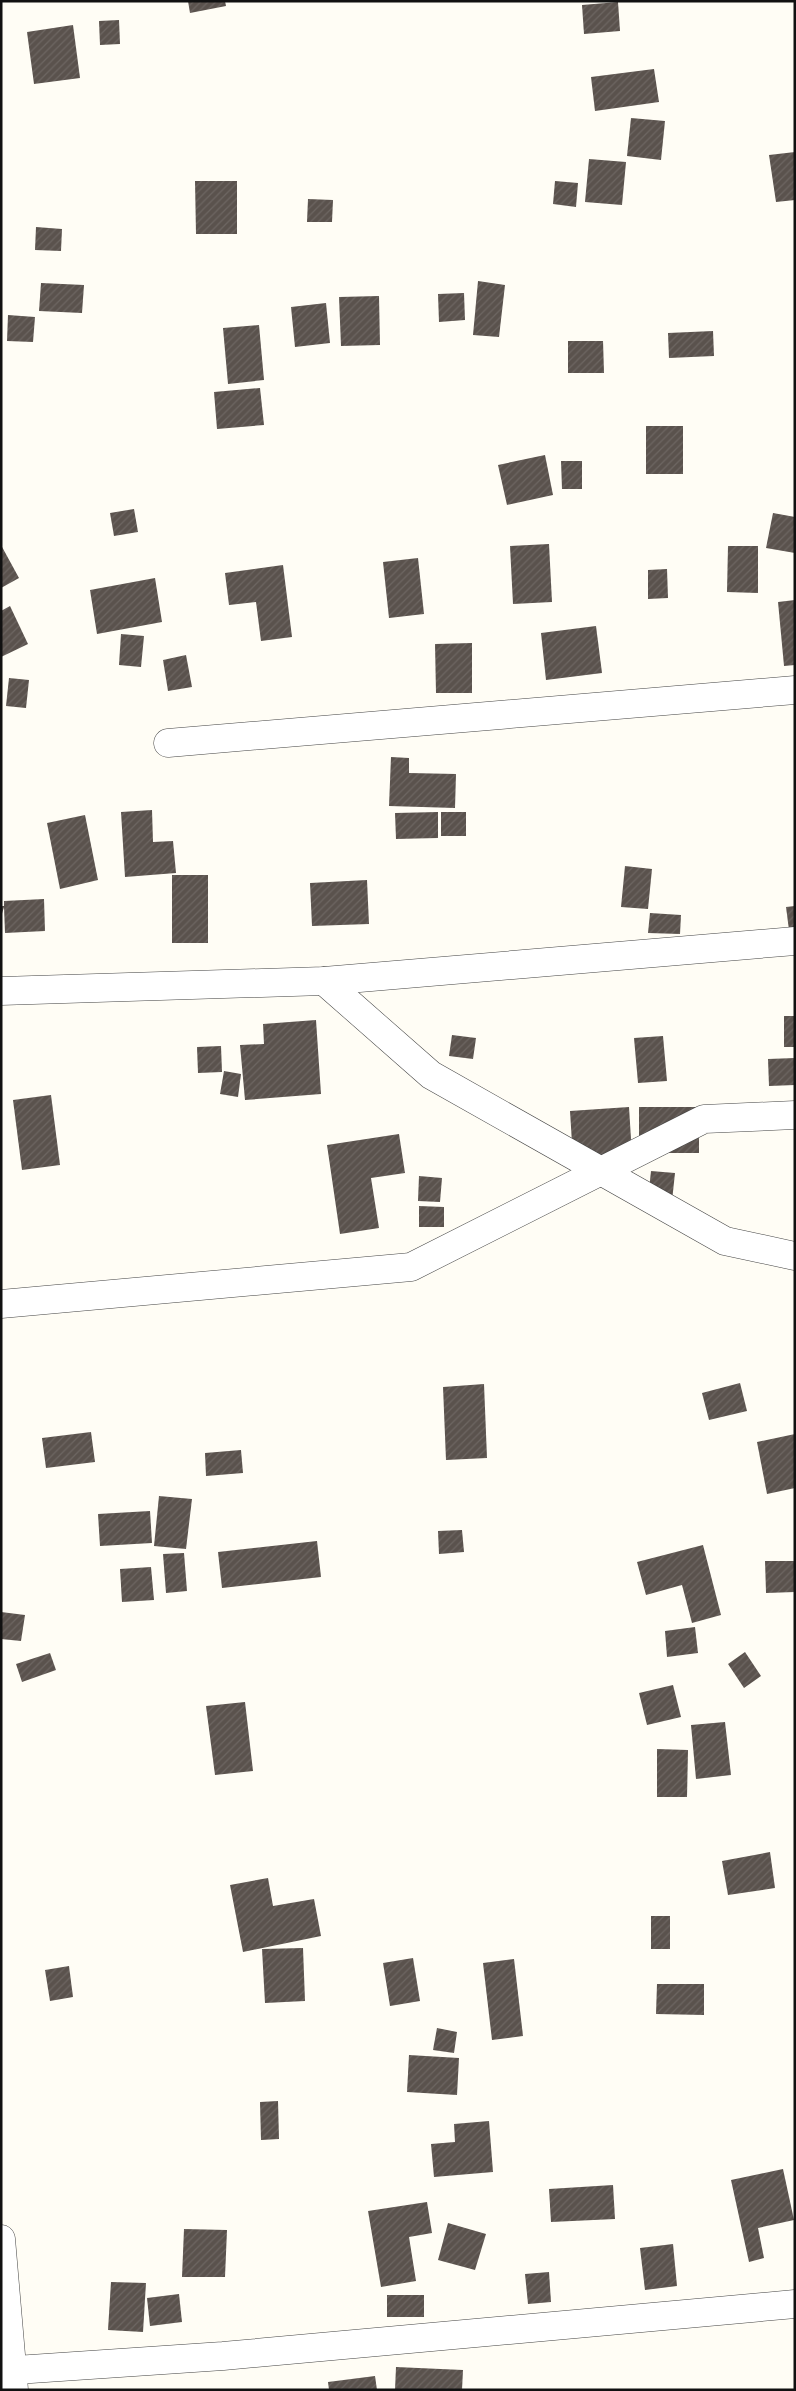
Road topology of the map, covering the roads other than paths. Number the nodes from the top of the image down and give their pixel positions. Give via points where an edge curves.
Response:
1 (795, 690) edge
2 (168, 743) dead end
3 (795, 941) edge
4 (324, 981) junction
5 (1, 991) edge
6 (795, 1115) edge
7 (602, 1171) junction
8 (795, 1256) edge
9 (1, 1304) edge
10 (1, 2239) edge
11 (795, 2304) edge
12 (9, 2377) edge

1 - 2 street
3 - 4 street
4 - 5 street
4 - 7 street via 431,1075
6 - 7 street via 704,1119
7 - 8 street via 725,1241
7 - 9 street via 411,1267
10 - 12 street
11 - 12 street

